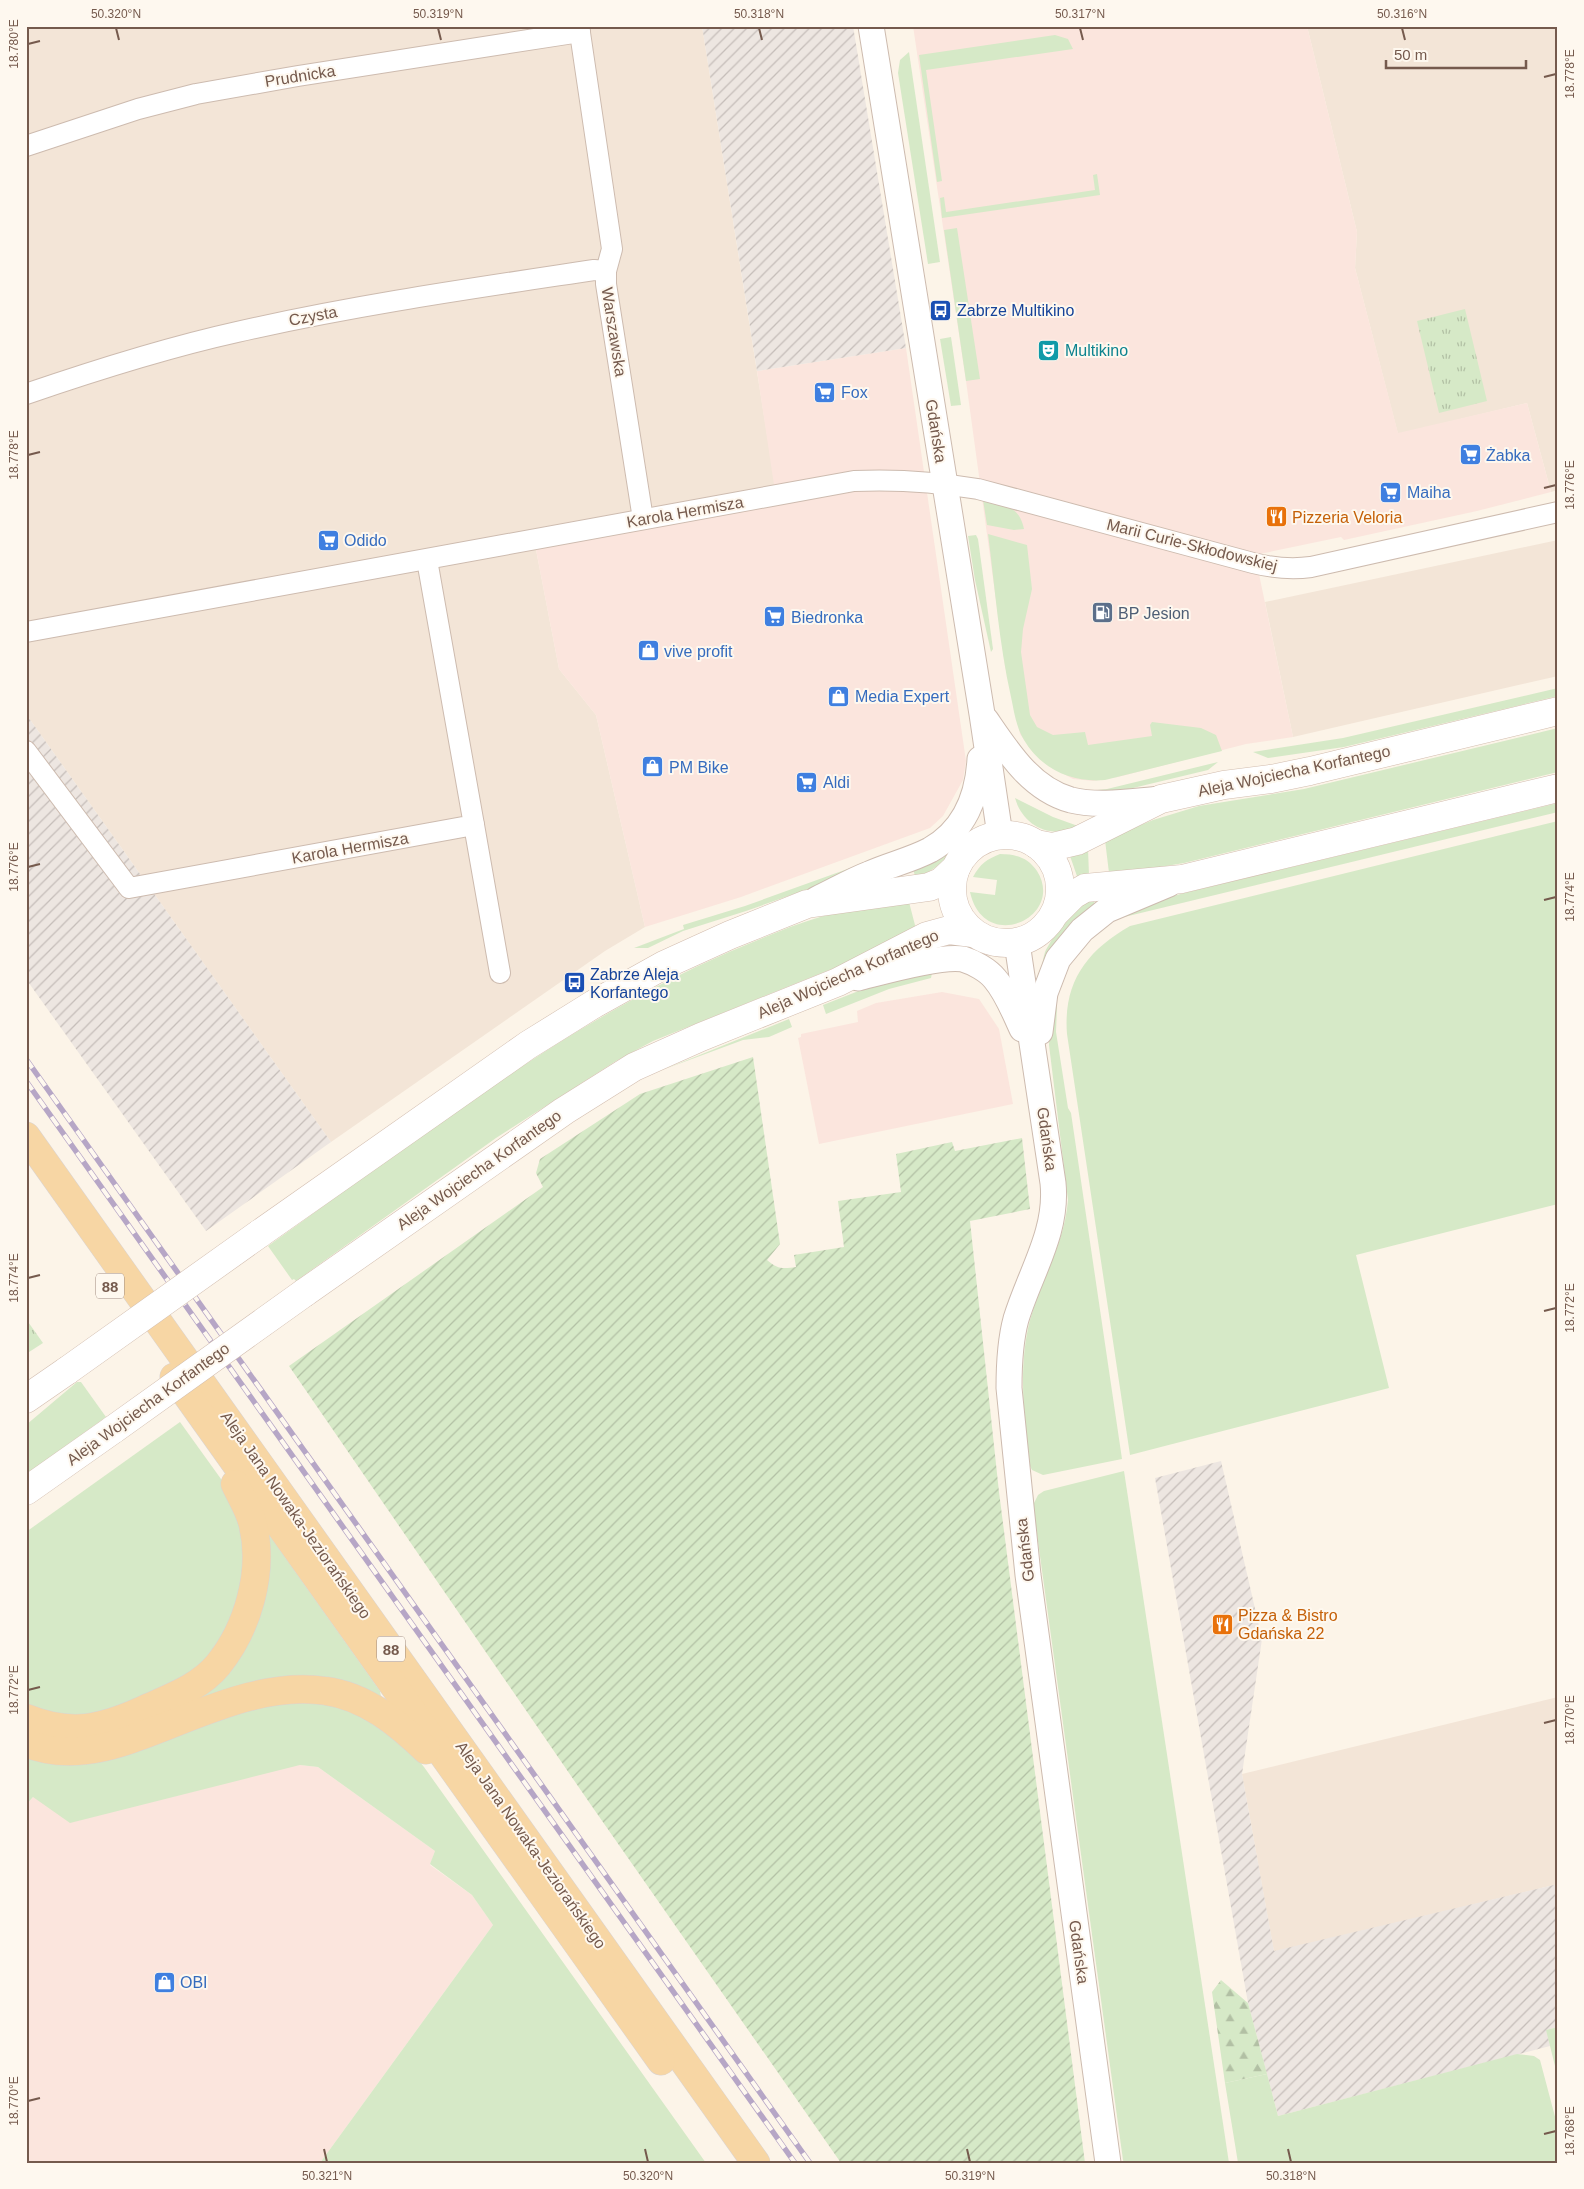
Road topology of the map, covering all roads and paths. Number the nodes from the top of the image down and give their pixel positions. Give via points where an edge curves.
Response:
1 (871, 26) edge
2 (579, 29) edge
3 (26, 146) edge
4 (606, 271) junction
5 (26, 394) edge
6 (945, 483) junction
7 (1558, 512) edge
8 (643, 519) junction
9 (427, 560) junction
10 (26, 632) edge
11 (1558, 711) edge
12 (982, 714) junction
13 (26, 751) edge
14 (1558, 788) edge
15 (1161, 799) junction
16 (474, 825) junction
17 (1000, 835) junction
18 (1036, 844) junction
19 (956, 868) junction
20 (1182, 879) junction
21 (807, 904) junction
22 (1056, 912) junction
23 (973, 933) junction
24 (1017, 943) junction
25 (500, 972) dead end
26 (838, 982) junction
27 (1036, 1062) junction
28 (26, 1136) edge
29 (26, 1168) edge
30 (26, 1399) edge
31 (194, 1404) junction
32 (26, 1491) edge
33 (26, 1718) edge
34 (26, 1743) edge
35 (467, 1789) junction
36 (733, 2163) edge
37 (756, 2163) edge
38 (1108, 2163) edge

1 - 6 street, Gdańska
2 - 3 street, Prudnicka via 196,94 138,109
2 - 4 street, Warszawska via 612,249
4 - 5 street, Czysta via 594,270 298,318 165,350
4 - 8 street, Warszawska
6 - 7 street, Marii Curie-Skłodowskiej via 1029,502 1272,568 1293,570
6 - 8 street, Karola Hermisza via 854,481
6 - 12 street, Gdańska
8 - 9 street, Karola Hermisza
9 - 10 street, Karola Hermisza
9 - 16 street
11 - 15 main road, Aleja Wojciecha Korfantego via 1310,771
12 - 15 street via 1030,778 1050,792 1073,800 1099,802
12 - 17 street, Gdańska
12 - 21 street via 976,792 965,816 950,836 930,850 869,873
13 - 16 street, Karola Hermisza via 129,888
14 - 20 main road
15 - 18 main road, Aleja Wojciecha Korfantego via 1077,841 1052,847
16 - 25 street
17 - 18 main road via 1012,835
17 - 19 main road via 971,848
18 - 22 main road via 1058,871 1061,888
19 - 21 main road via 941,882 929,887
19 - 23 main road via 953,903 960,919
20 - 22 main road via 1085,888
20 - 27 street via 1107,910 1082,930 1058,959 1045,993
21 - 30 main road, bridge via 698,949 571,1017
22 - 24 main road via 1047,926 1032,938
23 - 24 main road via 1002,944
23 - 26 main road, Aleja Wojciecha Korfantego via 949,930 927,936
24 - 27 street, Gdańska
26 - 27 street via 936,960 962,959 995,978
26 - 32 main road, Aleja Wojciecha Korfantego, bridge via 634,1067 564,1111
27 - 38 street, Gdańska via 1054,1208 1046,1240 1015,1321 1009,1363 1010,1388 1028,1575
28 - 37 main road, Aleja Jana Nowaka-Jeziorańskiego / 88
29 - 31 main road, Aleja Jana Nowaka-Jeziorańskiego / 88
31 - 33 main road via 253,1524 256,1547 254,1588 240,1631 217,1666 186,1691 113,1723 76,1729 44,1725
31 - 35 main road, Aleja Jana Nowaka-Jeziorańskiego / 88
34 - 35 main road via 37,1748 75,1752 108,1747 244,1698 287,1690 326,1691 361,1702 395,1722
35 - 36 main road, Aleja Jana Nowaka-Jeziorańskiego / 88

